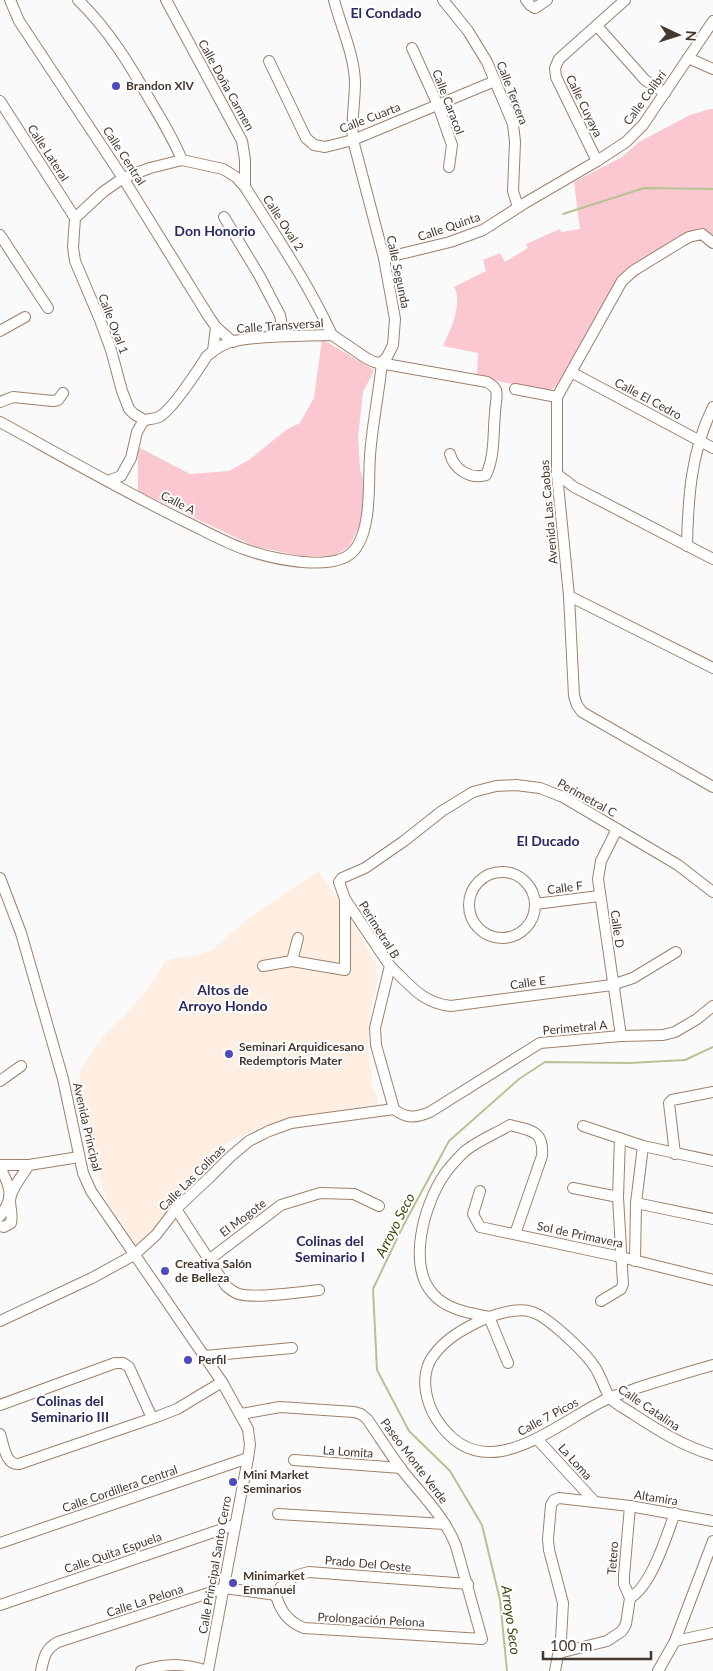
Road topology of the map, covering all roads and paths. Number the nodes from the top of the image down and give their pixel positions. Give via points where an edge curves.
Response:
1 (10, 0) edge
2 (78, 0) edge
3 (166, 0) edge
4 (334, 0) edge
5 (444, 0) edge
6 (526, 0) edge
7 (547, 0) edge
8 (624, 0) edge
9 (713, 21) edge
10 (597, 26) junction
11 (412, 48) dead end
12 (688, 58) junction
13 (269, 61) dead end
14 (713, 69) edge
15 (495, 81) junction
16 (665, 93) junction
17 (0, 101) edge
18 (438, 105) junction
19 (353, 140) junction
20 (182, 160) junction
21 (597, 161) junction
22 (449, 168) dead end
23 (579, 172) joint
24 (123, 178) junction
25 (245, 187) junction
26 (518, 207) junction
27 (224, 217) dead end
28 (74, 218) junction
29 (0, 235) edge
30 (713, 243) edge
31 (384, 258) junction
32 (48, 308) dead end
33 (25, 317) dead end
34 (216, 327) junction
35 (0, 331) edge
36 (332, 335) junction
37 (282, 336) junction
38 (233, 342) junction
39 (213, 351) junction
40 (382, 362) junction
41 (571, 372) junction
42 (514, 390) dead end
43 (63, 393) dead end
44 (557, 397) junction
45 (0, 402) edge
46 (713, 407) edge
47 (144, 420) junction
48 (0, 422) edge
49 (699, 441) junction
50 (713, 448) edge
51 (450, 454) dead end
52 (557, 474) junction
53 (108, 481) junction
54 (574, 487) junction
55 (559, 497) junction
56 (687, 546) junction
57 (356, 549) joint
58 (713, 559) edge
59 (569, 596) junction
60 (713, 668) edge
61 (713, 787) edge
62 (617, 829) junction
63 (0, 878) edge
64 (339, 882) joint
65 (713, 892) edge
66 (599, 896) junction
67 (344, 899) junction
68 (535, 904) junction
69 (298, 938) dead end
70 (676, 952) dead end
71 (292, 961) junction
72 (263, 966) dead end
73 (390, 966) junction
74 (612, 985) junction
75 (713, 1006) edge
76 (621, 1036) junction
77 (21, 1066) dead end
78 (0, 1082) edge
79 (713, 1092) edge
80 (394, 1109) junction
81 (583, 1126) dead end
82 (620, 1138) junction
83 (643, 1146) junction
84 (676, 1154) junction
85 (79, 1157) junction
86 (713, 1161) edge
87 (29, 1165) junction
88 (0, 1166) edge
89 (573, 1188) dead end
90 (480, 1191) dead end
91 (10, 1197) junction
92 (618, 1197) junction
93 (636, 1203) junction
94 (380, 1206) dead end
95 (176, 1209) junction
96 (0, 1216) edge
97 (713, 1219) edge
98 (0, 1226) edge
99 (515, 1234) junction
100 (134, 1255) junction
101 (620, 1257) junction
102 (210, 1260) junction
103 (635, 1260) junction
104 (713, 1280) edge
105 (319, 1290) dead end
106 (600, 1301) dead end
107 (489, 1317) junction
108 (0, 1321) edge
109 (292, 1348) dead end
110 (204, 1356) junction
111 (508, 1363) dead end
112 (713, 1365) edge
113 (222, 1382) junction
114 (609, 1398) junction
115 (0, 1404) edge
116 (240, 1414) junction
117 (152, 1418) junction
118 (0, 1434) edge
119 (537, 1439) junction
120 (713, 1455) edge
121 (248, 1458) junction
122 (294, 1460) dead end
123 (401, 1468) junction
124 (595, 1502) junction
125 (630, 1506) junction
126 (675, 1513) junction
127 (278, 1514) dead end
128 (713, 1521) edge
129 (445, 1524) junction
130 (234, 1525) junction
131 (713, 1541) edge
132 (0, 1543) edge
133 (468, 1584) junction
134 (224, 1588) junction
135 (276, 1595) junction
136 (630, 1598) junction
137 (0, 1604) edge
138 (713, 1634) edge
139 (482, 1639) joint
140 (675, 1641) junction
141 (559, 1653) junction
142 (40, 1671) edge
143 (141, 1671) edge
144 (208, 1671) edge
145 (555, 1671) edge
146 (659, 1671) edge

1 - 24 street, Calle Central via 19,21
2 - 20 street via 122,51 173,138
3 - 25 street, Calle Doña Carmen via 242,141 246,160
4 - 19 street, Calle Segunda via 353,66
5 - 15 street, Calle Tercera via 468,30 488,62
6 - 7 street via 535,8
8 - 10 street, Calle Cuyaya
9 - 12 street, Calle Colibrí
10 - 16 street via 645,80
10 - 21 street, Calle Cuyaya via 559,59 555,68 556,77
11 - 18 street, Calle Caracol
12 - 14 street
12 - 16 street, Calle Colibrí
13 - 19 street, Calle Cuarta via 306,138 314,145 325,147
15 - 18 street, Calle Cuarta
15 - 26 street, Calle Tercera via 513,124 513,191
16 - 21 street, Calle Colibrí via 643,125 626,142
17 - 28 street, Calle Lateral
18 - 19 street, Calle Cuarta
18 - 22 street, Calle Caracol via 452,145
19 - 31 street, Calle Segunda
20 - 24 street, Calle Oval 2
20 - 25 street, Calle Oval 2 via 223,169
21 - 23 street, Calle Colibrí
23 - 26 street, Calle Quinta
24 - 28 street
24 - 34 street, Calle Central
25 - 36 street, Calle Oval 2 via 300,273
26 - 31 street, Calle Quinta via 483,230 450,242
27 - 37 street via 280,314
28 - 47 street, Calle Oval 1 via 75,261 111,350 129,409
29 - 32 street
30 - 41 street, Avenida Las Caobas via 702,234 689,237 626,276
31 - 40 street, Calle Segunda via 395,319 393,344
33 - 35 street
34 - 38 street, Calle Central
34 - 39 street
36 - 37 street, Calle Transversal
36 - 40 street via 366,358
37 - 38 street, Calle Transversal
38 - 39 street, Calle Transversal
39 - 47 street, Calle Transversal via 161,416
40 - 51 street via 487,382 496,390 491,460 486,475 466,474 457,468
40 - 57 street, Calle Segunda via 365,521
41 - 44 street, Avenida Las Caobas
41 - 49 street, Calle El Cedro
42 - 44 street
43 - 45 street via 53,401 13,396
44 - 52 street, Avenida Las Caobas
46 - 49 street
47 - 53 street via 126,468 121,476
48 - 53 street, Calle A
49 - 50 street, Calle El Cedro
49 - 56 street via 688,506
52 - 54 street
52 - 55 street, Avenida Las Caobas
53 - 57 street, Calle A via 243,549 275,559 316,563 333,561
54 - 55 street
54 - 56 street
55 - 59 street, Avenida Las Caobas
56 - 58 street
59 - 60 street
59 - 61 street, Avenida Las Caobas via 574,696 582,712
62 - 64 street, Perimetral C via 563,797 540,788 496,786 473,792 365,868
62 - 65 street, Perimetral C via 678,865
62 - 66 street, Calle D via 600,861
63 - 85 street, Avenida Principal via 22,933 56,1052
64 - 67 street, Perimetral B
66 - 68 street, Calle F
66 - 74 street, Calle D
67 - 71 street via 345,970
67 - 73 street, Perimetral B
68 - 68 street, Calle F via 529,923 523,930 505,938 486,934 478,928 469,910 469,900 477,883 485,876 504,872 522,878 529,886
69 - 71 street
70 - 74 street, Calle E via 633,978
71 - 72 street
73 - 74 street, Calle E via 419,995 439,1005
73 - 80 street, Perimetral B via 375,1028 376,1045
74 - 76 street, Calle D
75 - 76 street, Perimetral A via 675,1032
76 - 80 street, Perimetral A via 540,1043 430,1112 410,1118
77 - 78 street
79 - 84 street via 669,1103
80 - 95 street, Calle Las Colinas via 291,1123 269,1131 249,1141
81 - 82 street
82 - 83 street
82 - 92 street
83 - 84 street
83 - 93 street
84 - 86 street
85 - 87 street
85 - 100 street, Avenida Principal via 91,1191
87 - 88 street
87 - 91 street
88 - 91 street via 8,1181
89 - 92 street
90 - 99 street, Sol de Primavera via 472,1214 480,1227
91 - 96 street
91 - 98 street via 11,1223 4,1228
92 - 101 street
93 - 97 street
93 - 103 street
94 - 102 street, El Mogote via 354,1194 320,1192 281,1205
95 - 100 street, Calle Las Colinas via 156,1235
95 - 102 street
99 - 101 street, Sol de Primavera
99 - 107 street via 543,1145 534,1131 510,1125 466,1150 444,1175 427,1210 421,1232 423,1276 434,1295 459,1310
100 - 108 street, Calle Las Colinas
100 - 110 street, Avenida Principal
101 - 103 street, Sol de Primavera
101 - 106 street via 622,1287
102 - 105 street via 226,1286 238,1294
103 - 104 street, Sol de Primavera
107 - 111 street
107 - 114 street, Calle Catalina via 525,1310 541,1316 595,1366
107 - 119 street, Calle 7 Picos via 451,1336 435,1353 428,1365 426,1378 426,1395 431,1411 450,1437 473,1450 514,1449
109 - 110 street
110 - 113 street, Calle Principal Santo Cerro
112 - 114 street, Calle 7 Picos
113 - 116 street, Calle Principal Santo Cerro
113 - 117 street via 177,1409
114 - 119 street, Calle 7 Picos
114 - 120 street, Calle Catalina via 672,1439
115 - 117 street via 115,1363 123,1363 129,1367
116 - 121 street, Calle Principal Santo Cerro via 248,1429
116 - 123 street, Paseo Monte Verde via 280,1406 361,1414
117 - 118 street via 16,1465 9,1460
119 - 124 street, La Loma
121 - 130 street, Calle Principal Santo Cerro
121 - 132 street, Calle Cordillera Central
122 - 123 street, La Lomita
123 - 129 street, Paseo Monte Verde
124 - 125 street, Altamira
124 - 141 street, Altamira via 559,1498 551,1505 549,1550 564,1617
125 - 126 street, Altamira
125 - 136 street, Tetero via 624,1580
126 - 128 street, Altamira
126 - 136 street via 650,1575
127 - 129 street
129 - 133 street, Paseo Monte Verde
130 - 134 street, Calle Principal Santo Cerro
130 - 137 street, Calle Quita Espuela
131 - 140 street
133 - 135 street, Prado Del Oeste via 309,1572 291,1578
133 - 139 street, Paseo Monte Verde
134 - 135 street, Calle La Pelona
134 - 142 street, Calle La Pelona via 58,1642 45,1655
134 - 144 street, Calle Principal Santo Cerro
135 - 139 street, Prolongación Pelona via 287,1618 304,1628
136 - 141 street, Tetero via 626,1624 615,1637
138 - 140 street
140 - 146 street
141 - 145 street, Altamira
143 - 144 street via 169,1664

